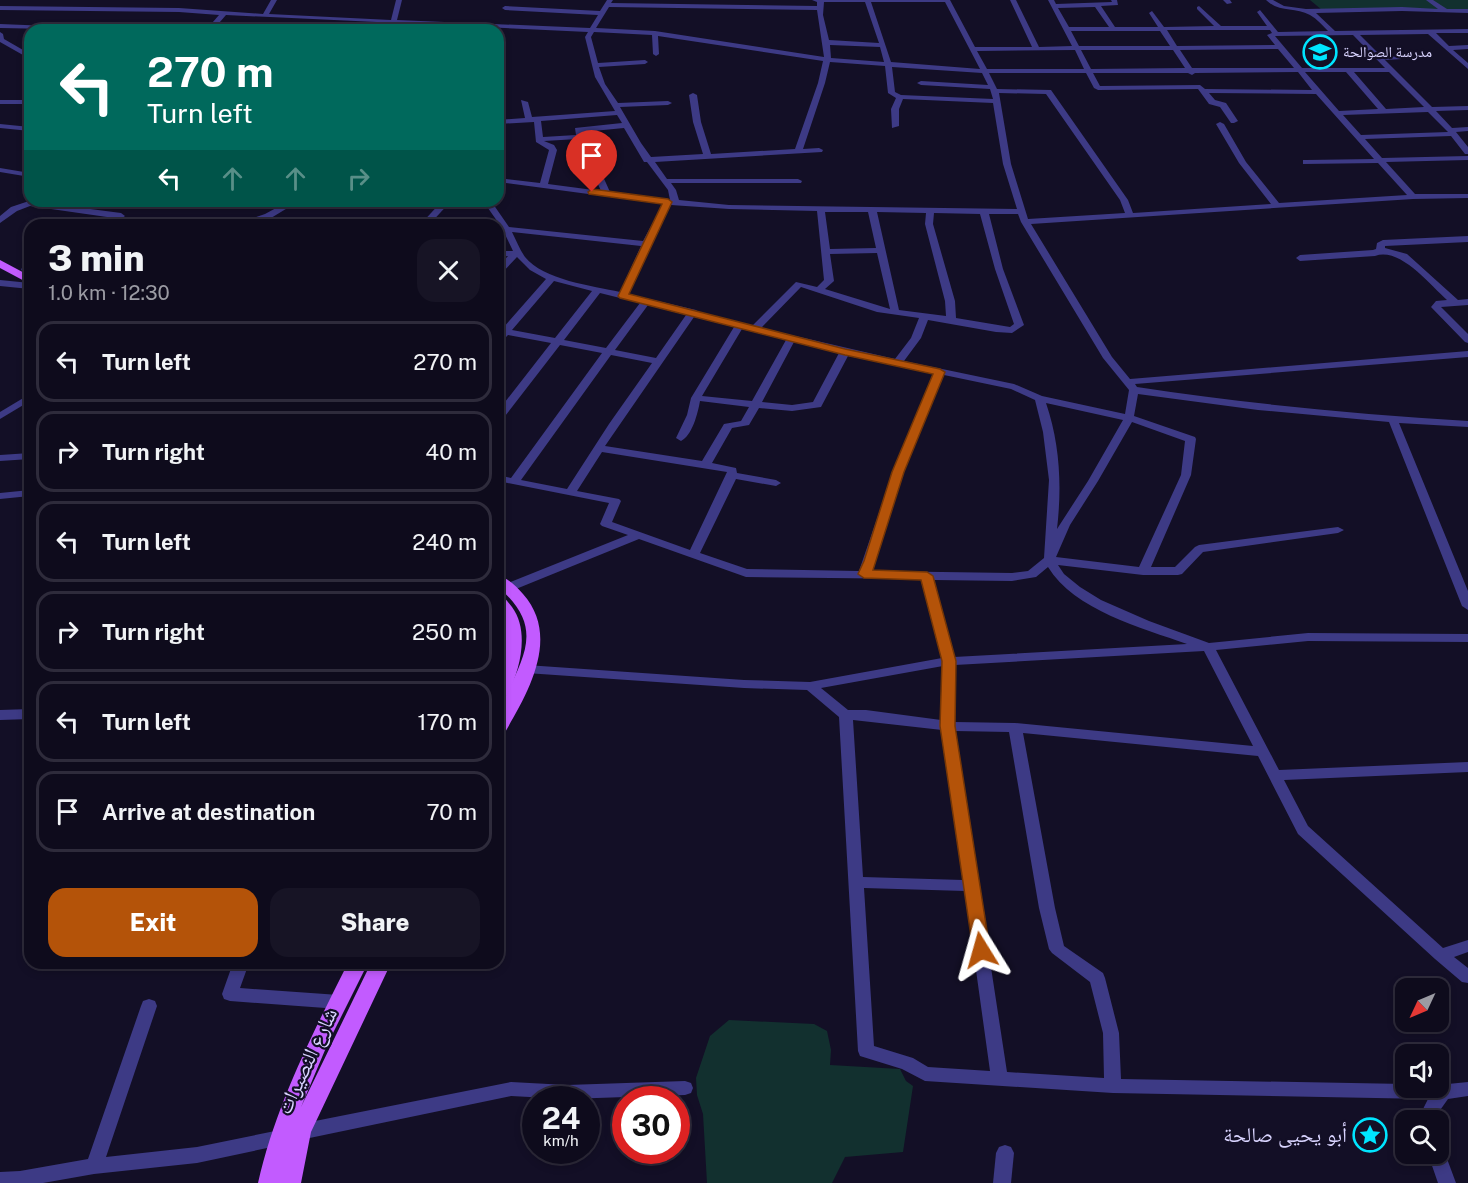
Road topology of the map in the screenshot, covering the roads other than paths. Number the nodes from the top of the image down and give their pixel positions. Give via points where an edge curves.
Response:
1 (137, 0) edge
2 (186, 0) edge
3 (274, 0) edge
4 (399, 0) edge
5 (510, 0) edge
6 (815, 0) edge
7 (947, 0) edge
8 (1014, 0) edge
9 (1114, 0) edge
10 (1269, 0) edge
11 (1429, 0) edge
12 (868, 1) edge
13 (609, 2) edge
14 (820, 3) edge
15 (1052, 3) edge
16 (1097, 5) junction
17 (0, 8) edge
18 (13, 8) junction
19 (1199, 8) dead end
20 (129, 10) junction
21 (179, 10) junction
22 (1305, 10) junction
23 (1446, 11) junction
24 (1468, 11) edge
25 (1260, 12) dead end
26 (603, 13) junction
27 (1152, 13) dead end
28 (224, 14) junction
29 (265, 16) junction
30 (497, 19) dead end
31 (376, 20) junction
32 (394, 20) junction
33 (214, 24) edge
34 (374, 24) edge
35 (460, 24) edge
36 (494, 24) edge
37 (0, 25) edge
38 (24, 26) edge
39 (504, 26) edge
40 (1113, 28) junction
41 (1162, 28) junction
42 (1219, 28) junction
43 (1067, 29) junction
44 (594, 30) junction
45 (1274, 31) junction
46 (1429, 31) junction
47 (1468, 31) edge
48 (655, 33) junction
49 (1333, 33) junction
50 (1355, 33) junction
51 (0, 34) edge
52 (825, 42) junction
53 (883, 45) junction
54 (1036, 47) junction
55 (1077, 47) junction
56 (1175, 47) junction
57 (1281, 47) junction
58 (1468, 47) edge
59 (1446, 48) junction
60 (972, 49) junction
61 (24, 53) edge
62 (656, 54) dead end
63 (1381, 58) junction
64 (1400, 58) dead end
65 (827, 60) junction
66 (645, 62) dead end
67 (594, 65) junction
68 (889, 65) junction
69 (1468, 67) edge
70 (1189, 69) junction
71 (1088, 70) junction
72 (1299, 70) junction
73 (1390, 70) junction
74 (983, 71) junction
75 (1348, 71) junction
76 (921, 82) dead end
77 (1201, 89) junction
78 (1318, 92) junction
79 (995, 93) junction
80 (693, 95) dead end
81 (900, 97) junction
82 (0, 102) edge
83 (24, 102) edge
84 (524, 102) dead end
85 (668, 103) dead end
86 (1468, 108) edge
87 (618, 109) junction
88 (1429, 109) junction
89 (1383, 110) junction
90 (1338, 113) junction
91 (533, 119) junction
92 (504, 121) edge
93 (1234, 121) dead end
94 (1220, 124) dead end
95 (627, 125) junction
96 (0, 126) edge
97 (896, 126) dead end
98 (24, 128) edge
99 (1468, 129) edge
100 (1452, 132) junction
101 (580, 137) junction
102 (1359, 137) junction
103 (540, 139) junction
104 (1464, 143) edge
105 (819, 150) dead end
106 (798, 151) junction
107 (1468, 152) edge
108 (707, 155) junction
109 (1468, 158) edge
110 (647, 160) junction
111 (1380, 161) junction
112 (1306, 162) dead end
113 (0, 170) edge
114 (24, 174) edge
115 (504, 181) edge
116 (665, 181) junction
117 (798, 181) dead end
118 (544, 185) junction
119 (606, 193) junction
120 (1468, 196) edge
121 (1413, 197) junction
122 (671, 202) junction
123 (24, 205) edge
124 (1277, 206) junction
125 (64, 207) edge
126 (285, 207) edge
127 (441, 207) edge
128 (821, 209) junction
129 (872, 210) junction
130 (930, 212) junction
131 (984, 212) junction
132 (121, 216) dead end
133 (1130, 216) junction
134 (1024, 217) junction
135 (254, 219) dead end
136 (430, 219) edge
137 (0, 220) edge
138 (504, 225) edge
139 (507, 229) junction
140 (1468, 239) edge
141 (646, 244) junction
142 (880, 250) junction
143 (1381, 250) junction
144 (826, 252) junction
145 (504, 254) edge
146 (516, 254) junction
147 (0, 255) edge
148 (1300, 258) dead end
149 (0, 263) edge
150 (504, 266) edge
151 (24, 268) edge
152 (24, 277) edge
153 (552, 278) junction
154 (0, 283) edge
155 (24, 285) edge
156 (598, 289) junction
157 (819, 290) junction
158 (623, 296) junction
159 (646, 302) junction
160 (1455, 302) junction
161 (1468, 302) edge
162 (896, 311) junction
163 (693, 312) junction
164 (924, 316) junction
165 (951, 320) junction
166 (740, 324) junction
167 (755, 328) junction
168 (504, 329) edge
169 (504, 331) edge
170 (791, 339) junction
171 (556, 340) junction
172 (1468, 340) edge
173 (608, 351) junction
174 (845, 352) junction
175 (1468, 354) edge
176 (657, 361) junction
177 (897, 364) junction
178 (940, 372) junction
179 (1131, 386) junction
180 (696, 398) junction
181 (1039, 398) junction
182 (24, 401) edge
183 (754, 405) junction
184 (504, 410) edge
185 (0, 416) edge
186 (1129, 418) junction
187 (1393, 420) junction
188 (1468, 424) edge
189 (681, 438) dead end
190 (598, 448) junction
191 (24, 456) edge
192 (0, 458) edge
193 (706, 464) junction
194 (732, 475) junction
195 (504, 480) edge
196 (514, 482) junction
197 (776, 483) dead end
198 (570, 493) junction
199 (24, 494) edge
200 (0, 496) edge
201 (1338, 530) dead end
202 (639, 535) junction
203 (694, 554) junction
204 (1049, 560) junction
205 (1143, 571) junction
206 (864, 574) junction
207 (927, 576) junction
208 (504, 588) edge
209 (504, 591) edge
210 (504, 598) edge
211 (1468, 606) edge
212 (1468, 638) edge
213 (1208, 648) junction
214 (949, 661) junction
215 (526, 669) junction
216 (504, 673) edge
217 (810, 686) junction
218 (24, 714) edge
219 (845, 715) junction
220 (0, 716) edge
221 (504, 718) edge
222 (948, 726) junction
223 (1015, 728) junction
224 (1263, 752) junction
225 (1468, 767) edge
226 (1275, 775) junction
227 (856, 882) junction
228 (973, 886) junction
229 (1468, 946) edge
230 (1440, 954) junction
231 (239, 969) edge
232 (355, 969) edge
233 (378, 969) edge
234 (1468, 977) edge
235 (339, 1002) junction
236 (149, 1006) dead end
237 (999, 1077) junction
238 (1113, 1086) junction
239 (1468, 1089) edge
240 (612, 1090) edge
241 (1395, 1091) edge
242 (1449, 1091) edge
243 (300, 1132) junction
244 (280, 1138) junction
245 (1005, 1153) dead end
246 (1441, 1164) edge
247 (94, 1166) junction
248 (0, 1180) edge
249 (269, 1183) edge
250 (290, 1183) edge
251 (1002, 1183) edge
252 (1448, 1183) edge

1 - 20 street
2 - 21 street
3 - 29 street
4 - 32 street
5 - 26 street via 503,10 562,8
6 - 14 street
7 - 12 street
7 - 60 street
8 - 54 street
9 - 16 street via 1116,4
10 - 22 street via 1281,9
11 - 23 street
12 - 14 street
12 - 53 street
13 - 14 street
13 - 26 street
14 - 52 street
15 - 16 street
15 - 43 street
16 - 40 street
17 - 18 street
18 - 20 street
18 - 37 street
19 - 42 street
20 - 21 street
21 - 28 street
22 - 23 street
22 - 49 street
23 - 24 street
25 - 45 street
26 - 44 street
27 - 41 street
28 - 29 street
28 - 33 street
29 - 31 street via 289,21
30 - 36 street
31 - 32 street
31 - 34 street
32 - 35 street
37 - 38 street
39 - 44 street
40 - 41 street
40 - 43 street
41 - 42 street
41 - 56 street
42 - 45 street
43 - 55 street
44 - 48 street
44 - 67 street via 588,37
45 - 49 street
45 - 57 street via 1270,35
46 - 47 street
46 - 50 street
46 - 59 street
48 - 62 street
48 - 65 street
49 - 50 street
50 - 63 street
51 - 61 street via 1,40
52 - 53 street
52 - 65 street
53 - 68 street
54 - 55 street
54 - 60 street
55 - 56 street
55 - 71 street
56 - 57 street
56 - 70 street
57 - 72 street
58 - 59 street
59 - 69 street
60 - 74 street
63 - 64 street
63 - 73 street
65 - 68 street
65 - 106 street
66 - 67 street
67 - 87 street via 605,92
68 - 74 street
68 - 81 street via 892,93
70 - 71 street
70 - 72 street
70 - 77 street
71 - 74 street
71 - 77 street via 1098,88
72 - 75 street
72 - 78 street
73 - 75 street
73 - 88 street
74 - 79 street
75 - 89 street
76 - 79 street
77 - 78 street
77 - 93 street via 1212,102 1223,105
78 - 90 street
79 - 81 street
79 - 133 street via 1048,92 1124,200
79 - 134 street via 1007,164
80 - 108 street
81 - 97 street via 895,109
82 - 83 street
84 - 91 street
85 - 87 street
86 - 88 street
87 - 91 street
87 - 95 street
88 - 89 street
88 - 100 street
89 - 90 street
90 - 102 street
91 - 92 street
91 - 103 street
94 - 124 street via 1243,163
95 - 101 street via 578,130
95 - 110 street
96 - 98 street
99 - 100 street
100 - 102 street
100 - 104 street
101 - 103 street
101 - 119 street
102 - 111 street
103 - 118 street via 553,150
104 - 107 street
105 - 106 street
106 - 108 street
108 - 110 street
109 - 111 street
110 - 116 street
111 - 112 street
111 - 121 street
113 - 114 street
115 - 118 street
116 - 117 street
116 - 122 street via 672,190
118 - 119 street
119 - 122 street
120 - 121 street
121 - 124 street
122 - 128 street
122 - 141 street
123 - 137 street
124 - 133 street
125 - 132 street
126 - 135 street
127 - 136 street
128 - 129 street
128 - 144 street
129 - 130 street
129 - 142 street
130 - 131 street
130 - 165 street
131 - 134 street
131 - 165 street via 1019,326 1012,330 996,329
133 - 134 street
134 - 179 street via 1108,358
138 - 139 street
139 - 141 street
139 - 146 street
140 - 143 street via 1383,243
141 - 158 street
142 - 144 street
142 - 162 street
143 - 148 street
143 - 160 street via 1404,256
144 - 157 street via 829,281
145 - 146 street
146 - 150 street
146 - 153 street via 531,269
147 - 151 main road
149 - 152 main road
153 - 156 street
153 - 168 street
154 - 155 street
156 - 158 street
156 - 171 street
157 - 162 street via 868,308
157 - 167 street via 799,285
158 - 159 street
159 - 163 street
159 - 173 street
160 - 161 street
160 - 172 street via 1439,303 1436,307
162 - 164 street
163 - 166 street
163 - 176 street
164 - 165 street
164 - 177 street via 916,338
166 - 167 street
166 - 180 street
167 - 170 street
169 - 171 street
170 - 174 street
170 - 183 street
171 - 173 street
171 - 184 street
173 - 176 street
173 - 196 street
174 - 177 street
174 - 183 street via 817,405
175 - 179 street
176 - 190 street
177 - 178 street
178 - 181 street via 1014,387
178 - 206 street via 898,472
179 - 186 street
179 - 187 street via 1190,399
180 - 183 street
180 - 189 street
181 - 186 street
181 - 204 street via 1049,427 1055,493
182 - 185 street
183 - 193 street via 746,423 728,426
186 - 204 street via 1064,525
186 - 205 street via 1191,439 1192,445 1186,475
187 - 188 street
187 - 211 street
190 - 193 street
190 - 198 street
191 - 192 street
193 - 194 street via 732,470
194 - 197 street
194 - 203 street
195 - 196 street
196 - 198 street
198 - 202 street via 615,501 606,524
199 - 200 street
201 - 205 street via 1199,549 1178,571
202 - 203 street
202 - 208 street
203 - 206 street via 746,573
204 - 205 street
204 - 207 street via 1032,574 1011,577
204 - 213 street via 1061,580 1084,597
206 - 207 street
207 - 214 street
209 - 215 main road via 522,602 533,623 532,650
210 - 216 main road via 515,638
212 - 213 street via 1308,637
213 - 214 street
213 - 224 street
214 - 217 street
214 - 222 street
215 - 217 street
215 - 221 main road
217 - 219 street
218 - 220 street
219 - 222 street
219 - 227 street
222 - 223 street
222 - 228 street
223 - 224 street
223 - 238 street via 1057,949 1097,978 1111,1033
224 - 226 street
225 - 226 street
226 - 230 street via 1303,830
227 - 228 street
227 - 237 street via 866,1051 907,1063 925,1074
228 - 237 street
229 - 230 street
230 - 234 street
231 - 235 street via 230,994
232 - 235 main road, شارع النصيرات
233 - 243 main road, شارع النصيرات
235 - 244 main road, شارع النصيرات via 297,1086
236 - 247 street
237 - 238 street
238 - 241 street
239 - 242 street
240 - 243 street via 511,1089
243 - 250 main road, شارع النصيرات
244 - 247 street via 197,1155
244 - 249 main road, شارع النصيرات
245 - 251 street
246 - 252 street
247 - 248 street

